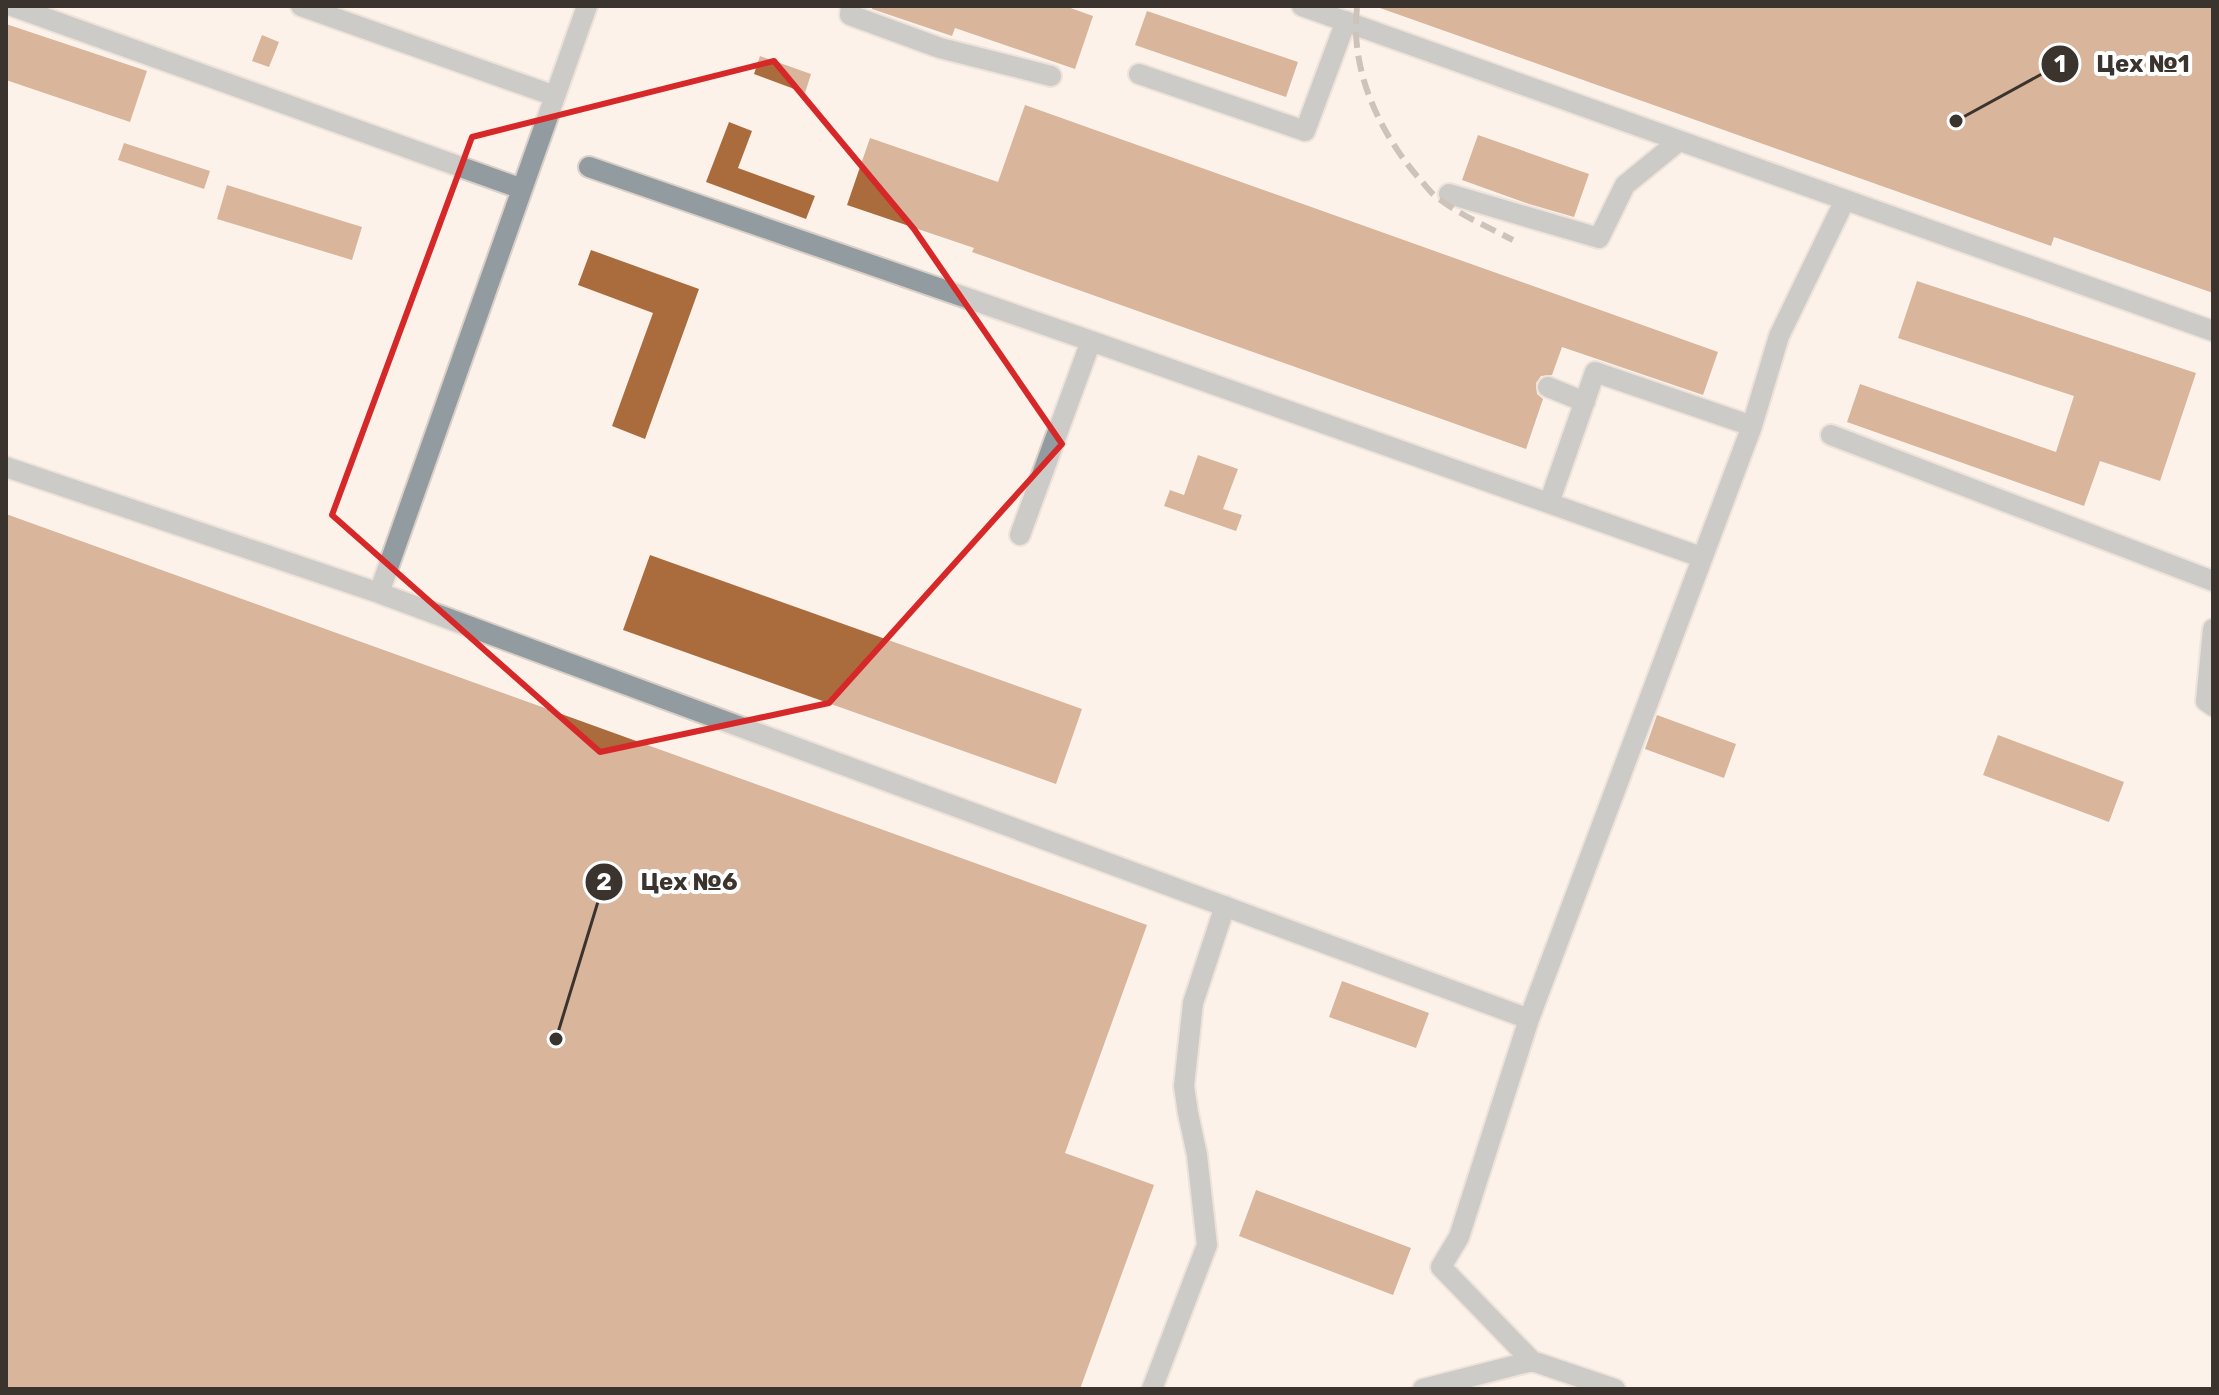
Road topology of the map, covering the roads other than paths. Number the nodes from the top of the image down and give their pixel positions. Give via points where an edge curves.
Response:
1 (12, 6) edge
2 (301, 6) edge
3 (587, 6) edge
4 (851, 6) edge
5 (1302, 6) edge
6 (1346, 21) junction
7 (1139, 74) dead end
8 (1051, 76) dead end
9 (555, 96) junction
10 (1679, 141) junction
11 (589, 167) dead end
12 (522, 189) junction
13 (1449, 194) dead end
14 (1845, 200) junction
15 (2213, 331) edge
16 (1091, 341) junction
17 (1548, 387) dead end
18 (1585, 402) junction
19 (1752, 426) junction
20 (1831, 435) dead end
21 (6, 467) edge
22 (1549, 503) junction
23 (1020, 535) dead end
24 (1701, 557) junction
25 (2213, 581) edge
26 (379, 593) junction
27 (2213, 629) edge
28 (2213, 706) edge
29 (1225, 906) junction
30 (1529, 1019) junction
31 (1532, 1361) junction
32 (1152, 1389) edge
33 (1423, 1389) edge
34 (1615, 1389) edge

1 - 12 lane
2 - 9 lane
3 - 9 lane
4 - 8 lane via 850,15 940,48
5 - 6 lane
6 - 7 lane via 1305,131
6 - 10 lane
9 - 12 lane
10 - 13 lane via 1625,185 1599,238
10 - 14 lane
11 - 16 lane
12 - 26 lane
14 - 15 lane
14 - 19 lane via 1779,336
16 - 22 lane
16 - 23 lane
17 - 18 lane
18 - 19 lane via 1595,372
18 - 22 lane
19 - 24 lane
20 - 25 lane
21 - 26 lane
22 - 24 lane
24 - 30 lane
26 - 29 lane
27 - 28 lane via 2206,701
29 - 30 lane
29 - 32 lane via 1193,1003 1184,1086 1207,1245
30 - 31 lane via 1459,1237 1441,1267
31 - 33 lane
31 - 34 lane

